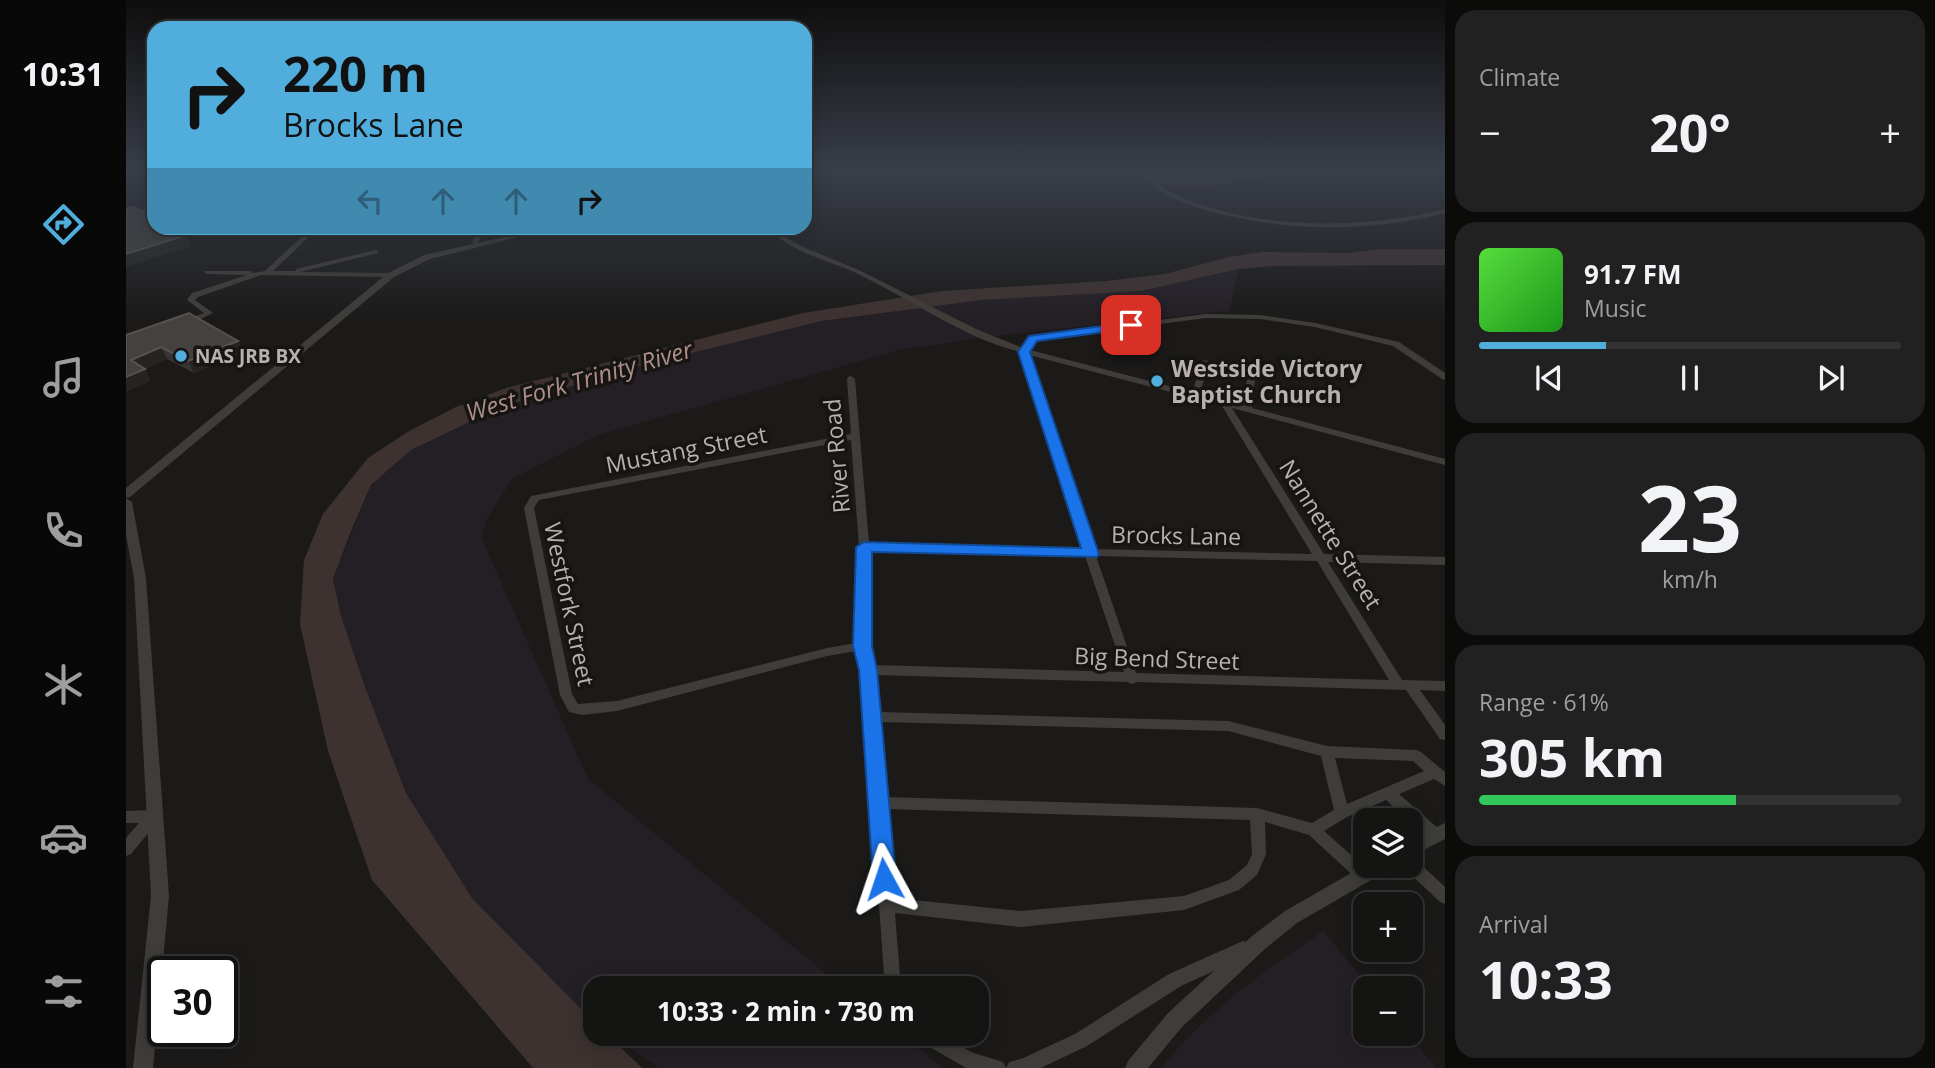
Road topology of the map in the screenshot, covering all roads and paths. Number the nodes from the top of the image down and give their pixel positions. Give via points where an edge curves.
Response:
1 (1273, 221) edge
2 (1405, 221) edge
3 (306, 235) edge
4 (479, 235) edge
5 (521, 235) edge
6 (779, 235) edge
7 (477, 245) junction
8 (376, 251) dead end
9 (207, 272) dead end
10 (264, 273) junction
11 (289, 274) junction
12 (391, 275) junction
13 (1215, 305) dead end
14 (1206, 316) junction
15 (175, 327) edge
16 (1024, 352) junction
17 (1445, 377) edge
18 (851, 379) dead end
19 (1194, 398) junction
20 (1226, 406) junction
21 (1247, 411) junction
22 (856, 436) junction
23 (1445, 455) edge
24 (1422, 456) junction
25 (1445, 462) edge
26 (126, 494) edge
27 (126, 502) edge
28 (529, 508) joint
29 (864, 547) junction
30 (1091, 554) junction
31 (1323, 559) junction
32 (1445, 561) edge
33 (862, 646) junction
34 (868, 670) junction
35 (1132, 679) junction
36 (1404, 685) junction
37 (1445, 686) edge
38 (871, 717) junction
39 (1445, 734) edge
40 (1326, 752) junction
41 (1440, 776) edge
42 (1387, 792) junction
43 (877, 803) junction
44 (1342, 813) junction
45 (1257, 814) junction
46 (154, 816) junction
47 (126, 817) edge
48 (1313, 830) junction
49 (1440, 832) edge
50 (1423, 842) edge
51 (126, 849) edge
52 (1353, 858) edge
53 (1423, 876) edge
54 (1359, 878) edge
55 (1445, 897) edge
56 (887, 905) junction
57 (1259, 942) junction
58 (892, 976) edge
59 (944, 1046) edge
60 (143, 1068) edge
61 (998, 1068) edge
62 (1015, 1068) edge
63 (1135, 1068) edge

1 - 2 street via 1372,225
3 - 10 street
4 - 7 street
5 - 7 street
6 - 16 street via 881,283 967,331
7 - 12 street via 427,257
8 - 11 street
9 - 10 street
10 - 11 street
10 - 15 street via 195,295 191,300 209,313
11 - 12 street
12 - 26 street
13 - 14 street
14 - 16 street via 1034,338
14 - 17 street via 1315,325 1396,344
16 - 19 street
16 - 30 street
18 - 22 street, River Road
19 - 20 street
19 - 21 street via 1206,362 1252,370
20 - 21 street
20 - 31 street, Nannette Street
21 - 24 street
22 - 28 street, Mustang Street via 535,498
22 - 29 street, River Road
23 - 24 street
24 - 25 street
27 - 46 street via 140,578
28 - 33 street, Westfork Street via 566,695 573,708 617,706
29 - 30 street, Brocks Lane
29 - 33 street, River Road
30 - 31 street, Brocks Lane
30 - 35 street
31 - 32 street, Brocks Lane
31 - 36 street, Nannette Street
33 - 34 street, River Road
34 - 35 street, Big Bend Street
34 - 38 street, River Road
35 - 36 street, Big Bend Street
36 - 37 street, Big Bend Street
36 - 39 street, Nannette Street
38 - 40 street via 1228,726
38 - 43 street, River Road
40 - 41 street via 1416,756
40 - 44 street
41 - 42 street
42 - 44 street
42 - 49 street
43 - 45 street
43 - 56 street, River Road
44 - 48 street
45 - 48 street
45 - 56 street via 1259,854 1252,870 1234,885 1184,903 1021,919
46 - 47 street
46 - 51 street
46 - 60 street via 160,896
48 - 52 street
49 - 50 street
53 - 55 street
54 - 57 street
56 - 58 street, River Road
57 - 62 street via 1175,980 1081,1040
57 - 63 street via 1175,1020
59 - 61 street via 968,1060

